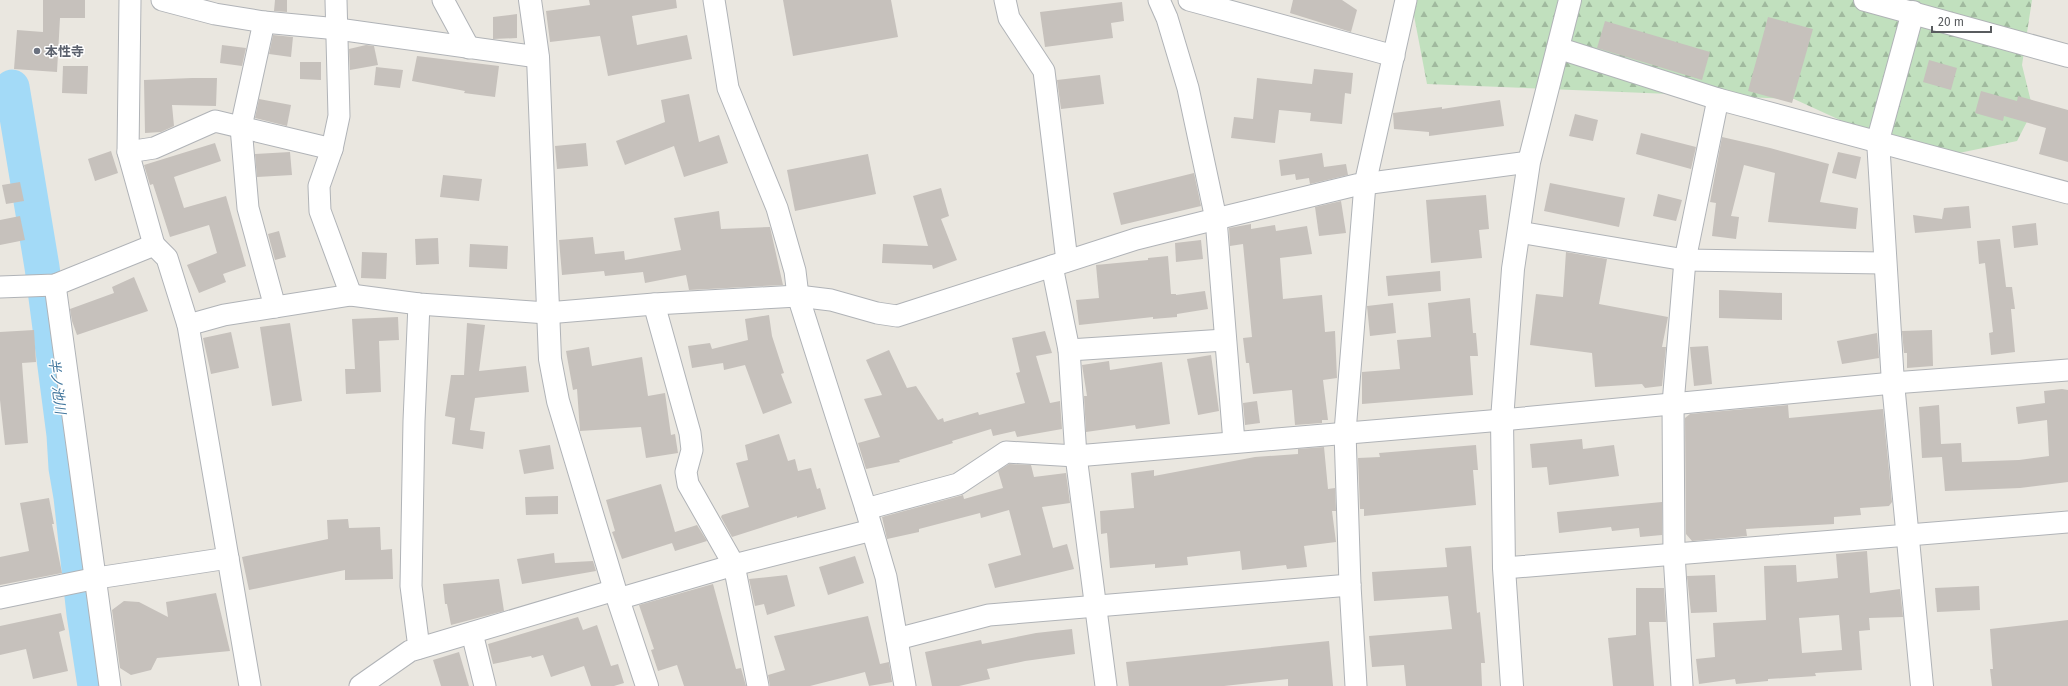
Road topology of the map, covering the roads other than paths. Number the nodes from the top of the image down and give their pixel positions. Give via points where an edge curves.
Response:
1 (130, 0) edge
2 (162, 0) edge
3 (336, 0) edge
4 (443, 0) edge
5 (530, 0) edge
6 (714, 0) edge
7 (1005, 0) edge
8 (1159, 0) edge
9 (1189, 0) edge
10 (1406, 0) edge
11 (1570, 0) edge
12 (1865, 0) edge
13 (236, 8) edge
14 (1914, 12) junction
15 (264, 22) junction
16 (338, 29) junction
17 (469, 48) junction
18 (1558, 48) junction
19 (1394, 56) junction
20 (2068, 56) edge
21 (538, 57) junction
22 (1718, 98) junction
23 (241, 127) junction
24 (1878, 140) junction
25 (332, 149) junction
26 (128, 152) junction
27 (1529, 162) junction
28 (1366, 184) junction
29 (2068, 193) edge
30 (1216, 219) junction
31 (1519, 232) junction
32 (154, 245) junction
33 (1686, 260) junction
34 (1059, 263) junction
35 (1884, 263) junction
36 (55, 285) junction
37 (0, 287) edge
38 (351, 295) junction
39 (798, 296) junction
40 (419, 304) junction
41 (654, 304) junction
42 (275, 307) junction
43 (547, 313) junction
44 (188, 325) junction
45 (1226, 340) junction
46 (1069, 350) junction
47 (2068, 370) edge
48 (1893, 384) junction
49 (1673, 404) junction
50 (1502, 420) junction
51 (1345, 432) junction
52 (1234, 442) junction
53 (1076, 456) junction
54 (866, 508) junction
55 (2068, 522) edge
56 (872, 530) junction
57 (1909, 536) junction
58 (1674, 554) junction
59 (228, 558) junction
60 (734, 565) junction
61 (1504, 568) junction
62 (97, 578) junction
63 (1350, 585) junction
64 (616, 594) junction
65 (0, 598) edge
66 (1095, 607) junction
67 (472, 633) junction
68 (897, 640) junction
69 (419, 648) junction
70 (110, 686) edge
71 (250, 686) edge
72 (360, 686) edge
73 (484, 686) edge
74 (647, 686) edge
75 (758, 686) edge
76 (905, 686) edge
77 (1106, 686) edge
78 (1356, 686) edge
79 (1512, 686) edge
80 (1682, 686) edge
81 (1922, 686) edge

1 - 26 street
2 - 13 street
3 - 16 street
4 - 17 street
5 - 21 street
6 - 39 street via 728,88 777,208 796,271
7 - 34 street via 1009,18 1044,71
8 - 30 street via 1188,88
9 - 19 street
10 - 19 street
11 - 18 street
12 - 14 street
13 - 15 street
14 - 20 street
14 - 24 street
15 - 16 street
15 - 23 street
16 - 17 street
16 - 25 street via 339,116
17 - 21 street
18 - 22 street
18 - 27 street
19 - 28 street
21 - 43 street
22 - 24 street
22 - 33 street
23 - 25 street
23 - 26 street via 215,121 154,148
23 - 42 street via 248,208
24 - 29 street
24 - 35 street
25 - 38 street via 319,186 320,211
26 - 32 street
27 - 28 street
27 - 31 street
28 - 30 street
28 - 51 street
30 - 34 street via 1136,239
30 - 45 street
31 - 33 street
31 - 50 street via 1513,269
32 - 36 street
32 - 44 street via 167,258
33 - 35 street
33 - 49 street
34 - 39 street via 897,316 876,313 831,300
34 - 46 street
35 - 48 street
36 - 37 street
36 - 62 street
38 - 40 street
38 - 42 street
39 - 41 street
39 - 54 street
40 - 43 street
40 - 69 street via 411,586
41 - 43 street
41 - 60 street via 690,432 692,450 686,472 688,484
42 - 44 street via 224,315
43 - 64 street via 550,359 558,401
44 - 59 street
45 - 46 street
45 - 52 street
46 - 53 street
47 - 48 street
48 - 49 street
48 - 57 street
49 - 50 street
49 - 58 street
50 - 51 street
50 - 61 street
51 - 52 street
51 - 63 street
52 - 53 street
53 - 54 street via 1006,452 958,484
53 - 66 street
54 - 56 street
55 - 57 street
56 - 60 street
56 - 68 street via 886,577
57 - 58 street
57 - 81 street
58 - 61 street
58 - 80 street
59 - 62 street
59 - 71 street
60 - 64 street
60 - 75 street
61 - 79 street
62 - 65 street
62 - 70 street
63 - 66 street
63 - 78 street
64 - 67 street
64 - 74 street
66 - 68 street via 989,615
66 - 77 street
67 - 69 street
67 - 73 street
68 - 76 street
69 - 72 street via 410,651

